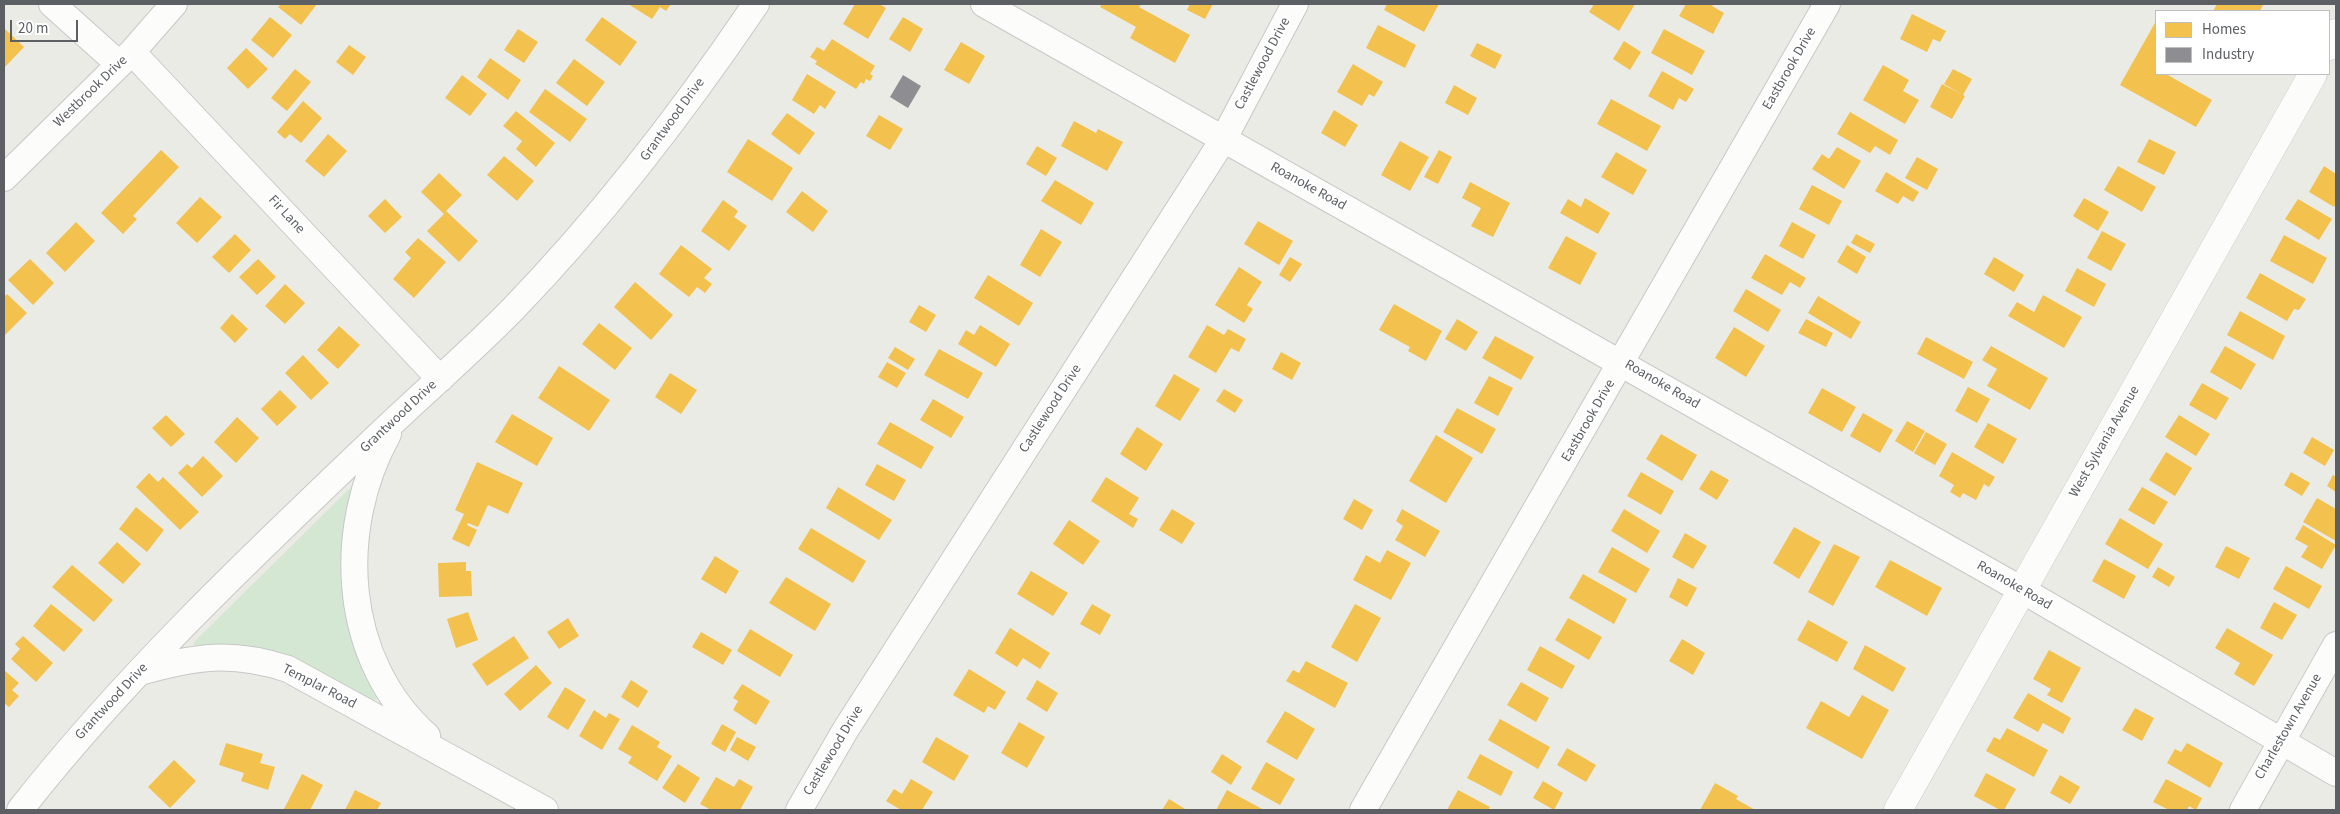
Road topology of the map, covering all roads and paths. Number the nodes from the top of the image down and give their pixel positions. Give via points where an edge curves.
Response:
1 (52, 4) edge
2 (174, 4) edge
3 (756, 4) edge
4 (984, 4) edge
5 (1295, 4) edge
6 (1827, 4) edge
7 (2336, 33) edge
8 (2330, 44) edge
9 (125, 58) junction
10 (2312, 75) edge
11 (1223, 140) junction
12 (4, 178) edge
13 (1622, 363) junction
14 (440, 379) junction
15 (397, 419) junction
16 (2022, 590) junction
17 (2336, 645) edge
18 (140, 672) junction
19 (2282, 741) junction
20 (456, 760) junction
21 (2336, 773) edge
22 (20, 810) edge
23 (545, 810) edge
24 (799, 810) edge
25 (1363, 810) edge
26 (1898, 810) edge
27 (2243, 810) edge

1 - 9 street, Fir Lane
2 - 9 street, Westbrook Drive
3 - 14 street, Grantwood Drive via 678,116 596,218 512,310
4 - 11 street, Roanoke Road
5 - 11 street, Castlewood Drive
6 - 13 street, Eastbrook Drive
7 - 8 main road
9 - 12 street, Westbrook Drive
9 - 14 street, Fir Lane
10 - 16 main road, West Sylvania Avenue
11 - 13 street, Roanoke Road
11 - 24 street, Castlewood Drive via 846,729
13 - 16 street, Roanoke Road
13 - 25 street, Eastbrook Drive
14 - 15 street, Grantwood Drive
15 - 18 street, Grantwood Drive via 260,550
15 - 20 street, Templar Road via 368,476 353,554 355,593 363,632 392,696 419,729
16 - 19 street, Roanoke Road
16 - 26 main road, West Sylvania Avenue
17 - 19 street, Charlestown Avenue
18 - 20 street, Templar Road via 199,657 269,663 300,675
18 - 22 street, Grantwood Drive via 80,736
19 - 21 street, Roanoke Road
19 - 27 street, Charlestown Avenue
20 - 23 street, Templar Road

